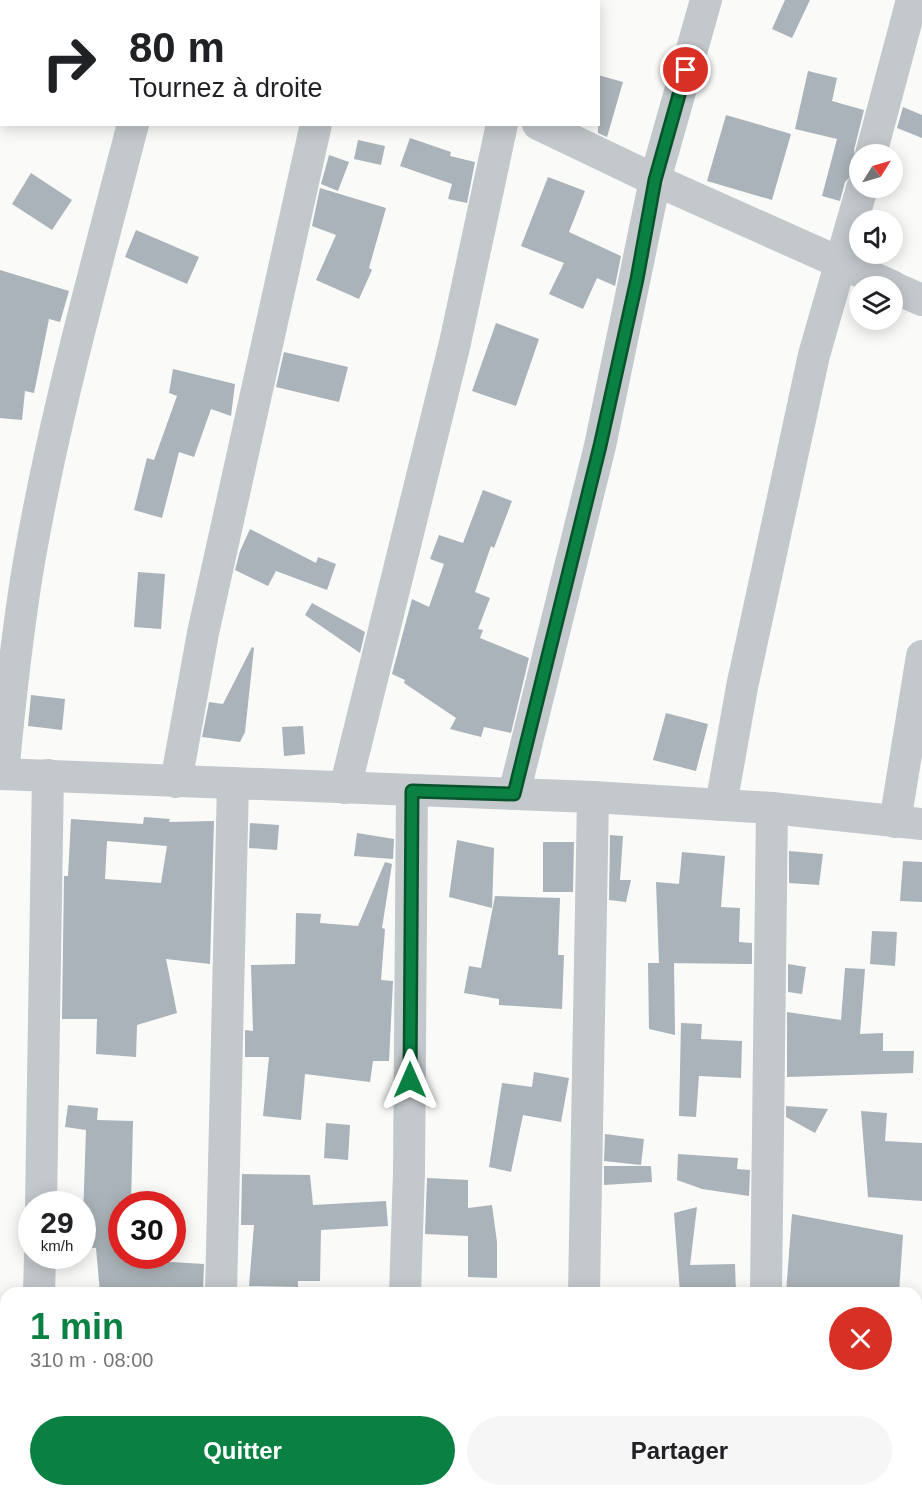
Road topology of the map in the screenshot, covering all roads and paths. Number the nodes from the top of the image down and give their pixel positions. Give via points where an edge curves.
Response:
1 (706, 0) edge
2 (912, 0) edge
3 (132, 126) edge
4 (316, 126) edge
5 (502, 126) edge
6 (542, 126) edge
7 (874, 144) edge
8 (655, 180) junction
9 (859, 198) edge
10 (840, 262) junction
11 (870, 276) edge
12 (903, 291) edge
13 (922, 300) edge
14 (922, 656) edge
15 (1, 774) edge
16 (48, 775) junction
17 (176, 782) junction
18 (233, 783) junction
19 (345, 788) junction
20 (412, 791) junction
21 (514, 794) junction
22 (593, 797) junction
23 (721, 805) junction
24 (772, 808) junction
25 (909, 823) edge
26 (41, 1191) edge
27 (40, 1269) edge
28 (39, 1287) edge
29 (221, 1287) edge
30 (405, 1287) edge
31 (584, 1287) edge
32 (766, 1287) edge

1 - 8 street
2 - 7 street
3 - 15 street via 63,403 27,578
4 - 17 street via 203,633
5 - 19 street via 455,343
6 - 8 street
8 - 10 street
8 - 21 street via 600,446
9 - 10 street
10 - 11 street
10 - 23 street via 814,355 776,527
12 - 13 street
14 - 25 street
15 - 16 street
16 - 17 street
16 - 26 street
17 - 18 street
18 - 19 street
18 - 29 street
19 - 20 street
20 - 21 street
20 - 30 street
21 - 22 street
22 - 23 street
22 - 31 street
23 - 24 street
24 - 25 street
24 - 32 street
27 - 28 street

